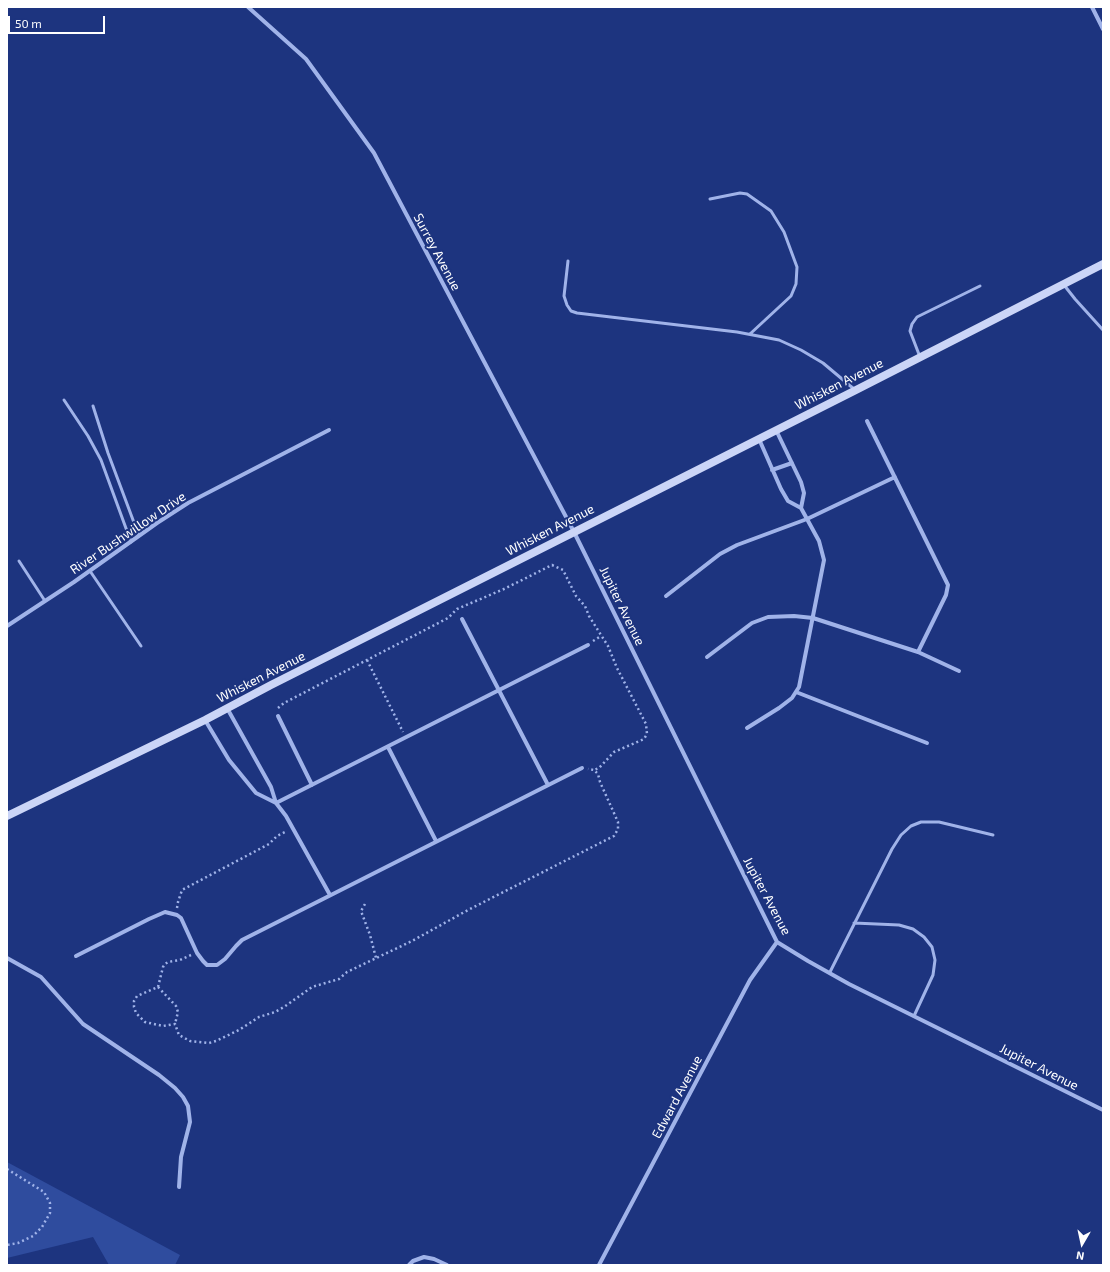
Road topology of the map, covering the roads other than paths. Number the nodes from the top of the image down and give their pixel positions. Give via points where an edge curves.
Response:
1 (248, 7) edge
2 (1092, 7) edge
3 (1103, 29) edge
4 (710, 199) dead end
5 (568, 261) dead end
6 (1103, 264) edge
7 (1063, 284) junction
8 (980, 286) dead end
9 (1103, 330) edge
10 (750, 334) junction
11 (920, 357) junction
12 (856, 390) junction
13 (64, 400) dead end
14 (93, 406) dead end
15 (867, 421) dead end
16 (329, 430) dead end
17 (776, 430) junction
18 (758, 439) junction
19 (792, 463) junction
20 (772, 470) junction
21 (895, 477) junction
22 (801, 508) junction
23 (807, 519) junction
24 (574, 532) junction
25 (139, 536) junction
26 (131, 542) junction
27 (19, 561) dead end
28 (90, 572) junction
29 (666, 596) dead end
30 (45, 601) junction
31 (813, 618) junction
32 (462, 619) dead end
33 (7, 626) edge
34 (588, 645) dead end
35 (140, 646) dead end
36 (918, 652) junction
37 (707, 657) dead end
38 (959, 671) dead end
39 (499, 689) junction
40 (796, 692) junction
41 (227, 708) junction
42 (278, 716) road end
43 (205, 720) junction
44 (747, 728) dead end
45 (927, 743) dead end
46 (388, 747) junction
47 (582, 768) road end
48 (312, 785) junction
49 (548, 785) junction
50 (276, 803) junction
51 (7, 816) edge
52 (993, 835) dead end
53 (436, 842) junction
54 (330, 895) junction
55 (854, 922) junction
56 (777, 942) junction
57 (76, 956) dead end
58 (7, 958) edge
59 (830, 972) junction
60 (914, 1016) junction
61 (1103, 1110) edge
62 (179, 1187) dead end
63 (409, 1265) edge
64 (447, 1265) edge
65 (599, 1265) edge

1 - 24 street, Surrey Avenue via 306,60 374,153
2 - 3 street
4 - 10 lane via 747,194 770,211 784,232 798,267 796,284 791,296
5 - 10 lane via 564,296 571,311
6 - 7 street, Whisken Avenue
7 - 9 lane
7 - 11 street, Whisken Avenue
8 - 11 lane via 918,317 912,324 910,331
10 - 12 lane via 779,340 801,350 823,363
11 - 12 street, Whisken Avenue
12 - 17 street, Whisken Avenue
13 - 26 lane via 101,460
14 - 25 lane
15 - 21 street
16 - 25 street, River Bushwillow Drive via 188,504
17 - 18 street, Whisken Avenue
17 - 19 street
18 - 20 street
18 - 24 street, Whisken Avenue
19 - 20 street
19 - 22 street via 804,493
20 - 22 street via 788,501
21 - 23 street
21 - 36 street via 948,585 946,595
22 - 23 street
23 - 29 street via 737,545 720,554
23 - 31 street via 819,541 824,560
24 - 41 street, Whisken Avenue
24 - 56 street, Jupiter Avenue
25 - 26 street, River Bushwillow Drive
26 - 28 street, River Bushwillow Drive
27 - 30 lane
28 - 30 street, River Bushwillow Drive
28 - 35 lane
30 - 33 street, River Bushwillow Drive
31 - 36 street
31 - 37 street via 768,617 752,623
31 - 40 street
32 - 39 street
34 - 39 street
36 - 38 street
39 - 46 street
39 - 49 street
40 - 44 street via 779,708
40 - 45 street
41 - 43 street, Whisken Avenue
41 - 50 street via 271,787
42 - 48 street
43 - 50 street via 229,760 256,793
43 - 51 street, Whisken Avenue
46 - 48 street
46 - 53 street
47 - 49 street
48 - 50 street
49 - 53 street
50 - 54 street via 293,828
52 - 55 lane via 939,822 921,822 911,826 892,849
53 - 54 street
54 - 57 street via 242,940 226,959 217,965 202,961 181,918 165,912
55 - 59 lane
55 - 60 lane via 899,925 913,929 932,947 935,960 933,975
56 - 59 street, Jupiter Avenue
56 - 65 street, Edward Avenue via 750,980
58 - 62 street via 41,978 83,1024 159,1075 183,1097 188,1106 190,1122 181,1157
59 - 60 street, Jupiter Avenue
60 - 61 street, Jupiter Avenue
63 - 64 street via 424,1257

